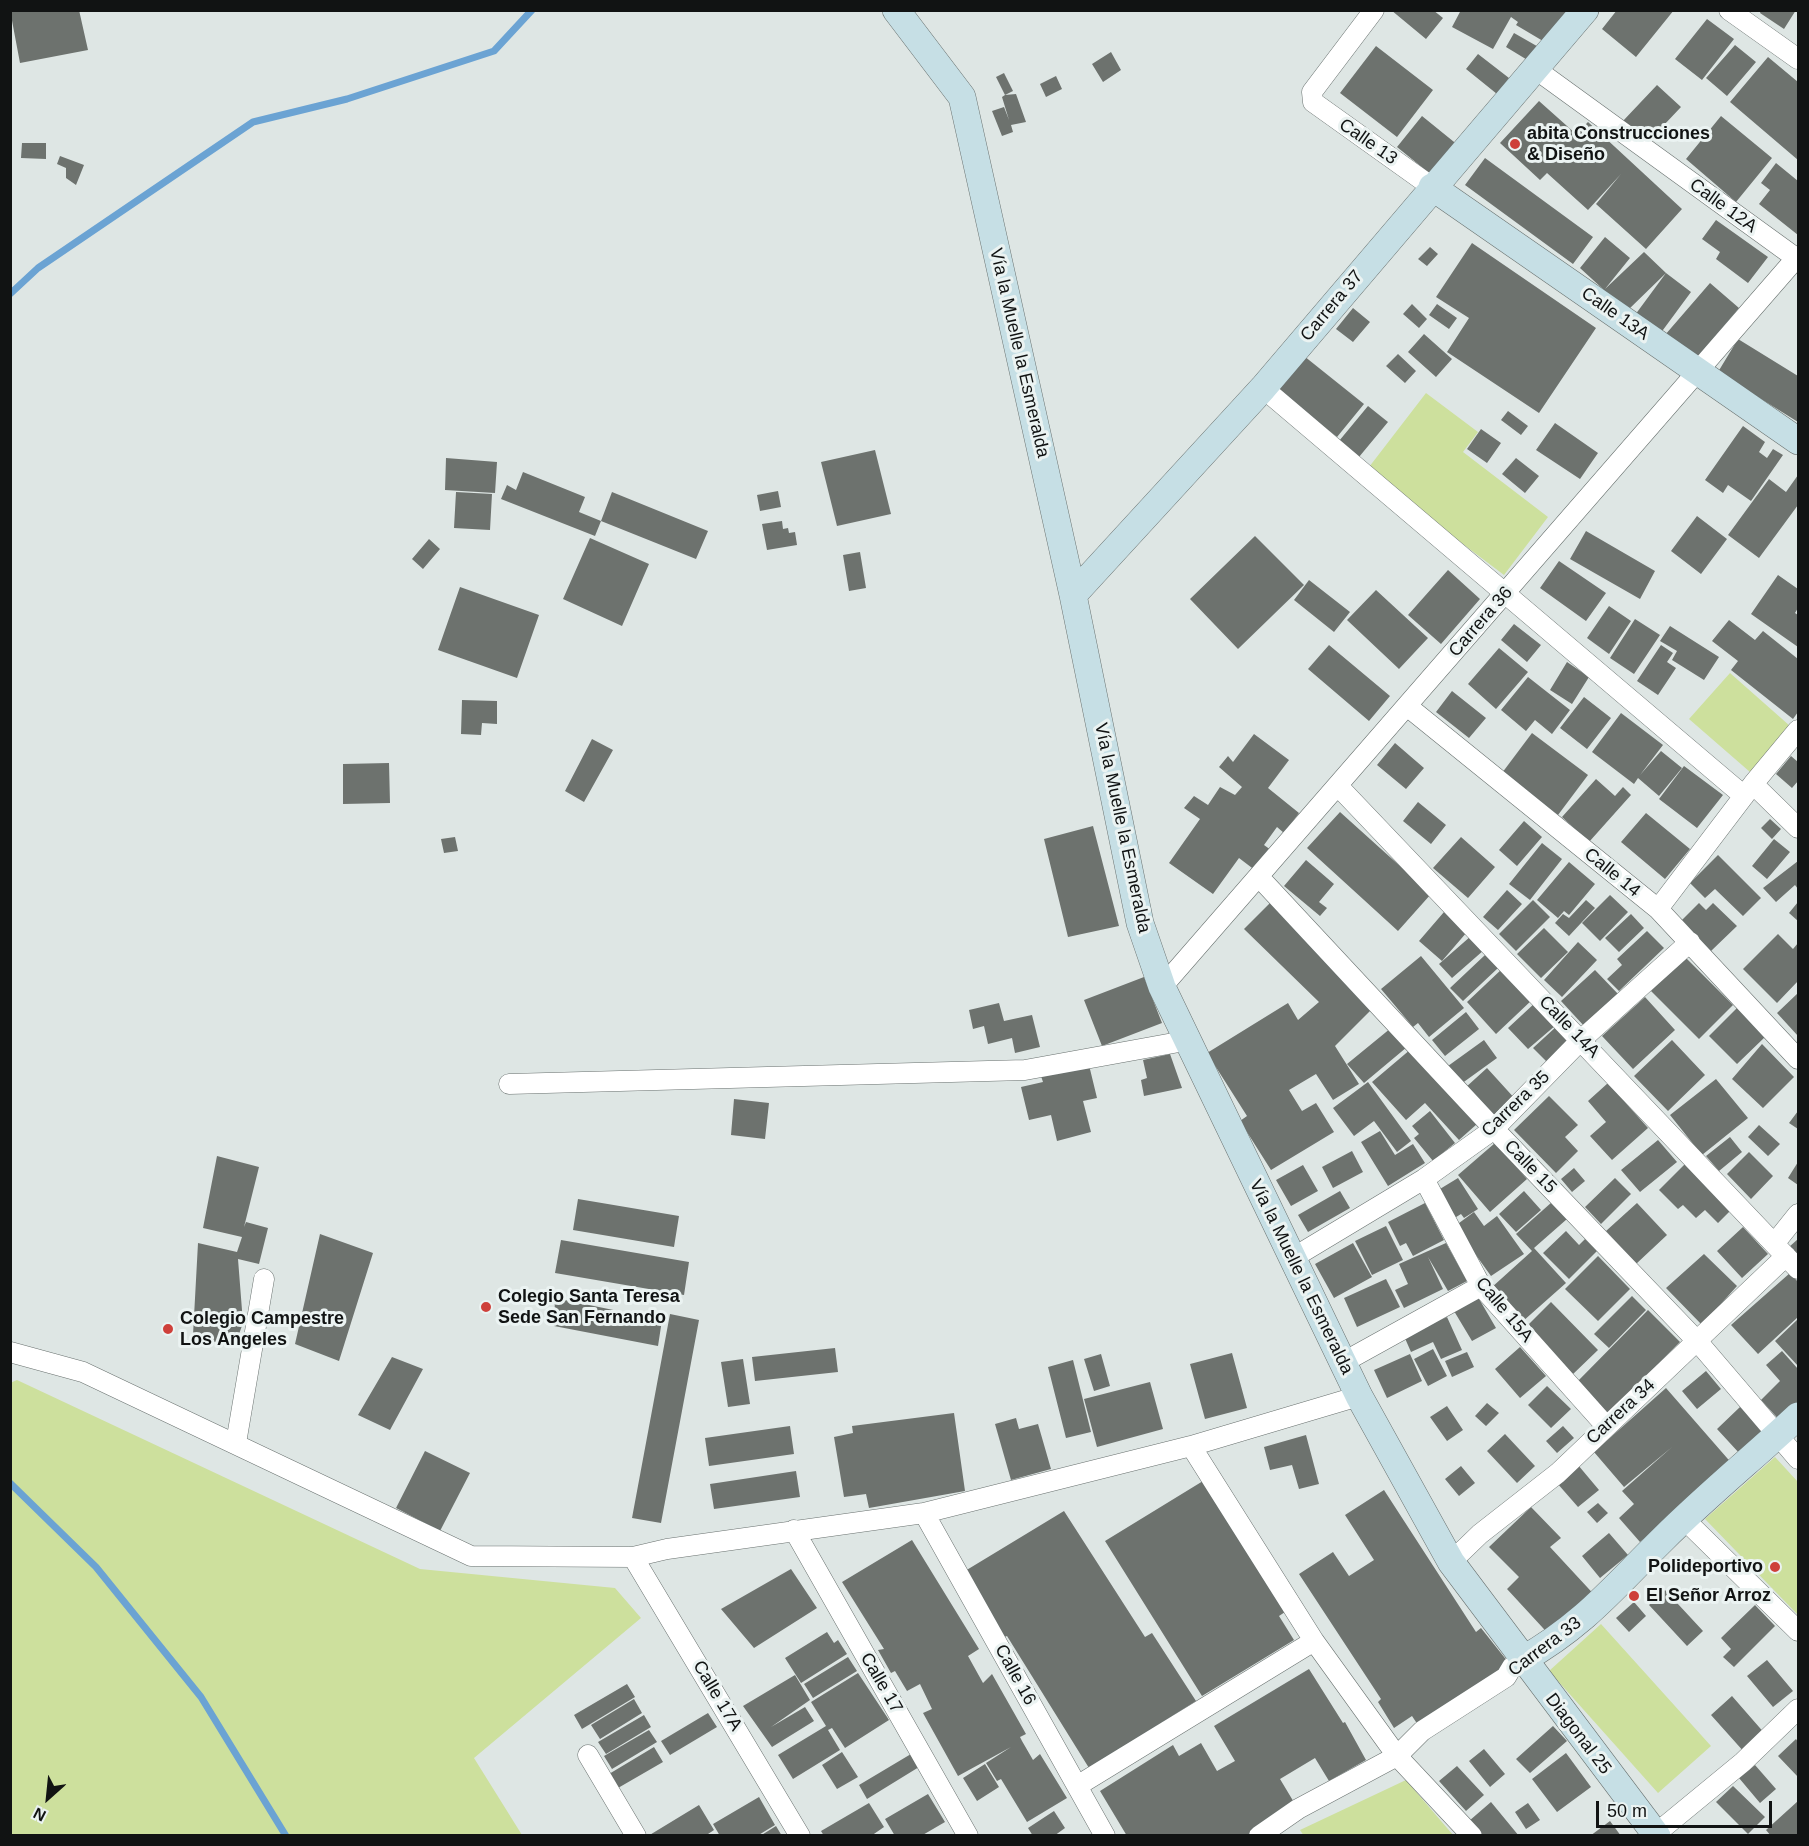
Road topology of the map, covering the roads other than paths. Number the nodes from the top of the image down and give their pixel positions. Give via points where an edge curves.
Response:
1 (896, 10) edge
2 (1374, 10) edge
3 (1585, 10) edge
4 (1729, 10) edge
5 (1798, 59) edge
6 (1534, 68) junction
7 (1432, 187) junction
8 (1797, 257) edge
9 (1698, 371) junction
10 (1263, 388) junction
11 (1798, 441) edge
12 (1505, 594) junction
13 (1073, 595) junction
14 (1407, 706) junction
15 (1798, 730) edge
16 (1338, 786) junction
17 (1748, 790) junction
18 (1798, 828) edge
19 (1259, 877) junction
20 (1658, 909) junction
21 (1690, 942) junction
22 (1162, 987) junction
23 (1190, 1040) junction
24 (1581, 1040) junction
25 (1798, 1059) edge
26 (510, 1084) dead end
27 (1494, 1129) junction
28 (1424, 1179) junction
29 (1798, 1214) edge
30 (1786, 1256) edge
31 (1291, 1259) junction
32 (264, 1279) dead end
33 (1481, 1286) junction
34 (1698, 1342) junction
35 (10, 1352) edge
36 (1342, 1362) junction
37 (1359, 1396) junction
38 (1798, 1416) edge
39 (1606, 1425) junction
40 (1777, 1436) junction
41 (236, 1443) junction
42 (1191, 1446) junction
43 (1798, 1459) edge
44 (924, 1514) junction
45 (1685, 1520) junction
46 (794, 1530) junction
47 (633, 1557) junction
48 (1451, 1562) junction
49 (1798, 1631) edge
50 (1314, 1641) junction
51 (1522, 1660) junction
52 (1798, 1709) edge
53 (588, 1755) dead end
54 (1397, 1756) junction
55 (1077, 1786) junction
56 (1271, 1832) edge
57 (1655, 1835) edge
58 (636, 1836) edge
59 (800, 1836) edge
60 (968, 1836) edge
61 (1105, 1836) edge
62 (1472, 1836) edge

1 - 13 street, Vía la Muelle la Esmeralda via 962,97
2 - 7 street, Calle 13 via 1312,92 1315,105
3 - 6 street, Carrera 37
4 - 5 street
6 - 7 street, Carrera 37
6 - 8 street, Calle 12A
7 - 9 street, Calle 13A
7 - 10 street, Carrera 37
8 - 9 street, Carrera 36
9 - 11 street, Calle 13A
9 - 12 street, Carrera 36
10 - 12 street
10 - 13 street, Carrera 37
12 - 14 street, Carrera 36
12 - 17 street
13 - 22 street, Vía la Muelle la Esmeralda via 1140,923
14 - 16 street, Carrera 36
14 - 20 street, Calle 14
15 - 17 street
16 - 19 street, Carrera 36
16 - 24 street, Calle 14A
17 - 18 street
17 - 20 street
19 - 22 street, Carrera 36
19 - 27 street, Calle 15
20 - 21 street, Calle 14
21 - 24 street, Carrera 35
21 - 25 street, Calle 14
22 - 23 street, Vía la Muelle la Esmeralda
23 - 26 street via 1025,1070
23 - 31 street, Vía la Muelle la Esmeralda
24 - 27 street, Carrera 35
24 - 30 street, Calle 14A
27 - 28 street, Carrera 35
27 - 34 street, Calle 15
28 - 31 street, Carrera 35
28 - 33 street, Calle 15A
29 - 30 street, Carrera 34
30 - 34 street, Carrera 34
31 - 36 street, Vía la Muelle la Esmeralda
32 - 41 street
33 - 36 street
33 - 39 street, Calle 15A
34 - 39 street, Carrera 34
34 - 40 street, Calle 15
35 - 41 street via 82,1372
36 - 37 street, Vía la Muelle la Esmeralda
37 - 42 street
37 - 48 street, Vía la Muelle la Esmeralda
38 - 40 street, Carrera 33
39 - 48 street, Carrera 34 via 1558,1473
40 - 43 street, Calle 15
40 - 45 street, Carrera 33
41 - 47 street via 471,1556
42 - 44 street
42 - 50 street
44 - 46 street
44 - 55 street, Calle 16
45 - 49 street
45 - 51 street, Carrera 33 via 1602,1603 1556,1641
46 - 47 street
46 - 60 street, Calle 17
47 - 59 street, Calle 17A
48 - 51 street, Vía la Muelle la Esmeralda
50 - 54 street
50 - 55 street
51 - 54 street, Carrera 33 via 1506,1677 1422,1731
51 - 57 street, Diagonal 25
52 - 57 street via 1743,1762
53 - 58 street
54 - 56 street, Carrera 33
54 - 62 street
55 - 61 street, Calle 16

